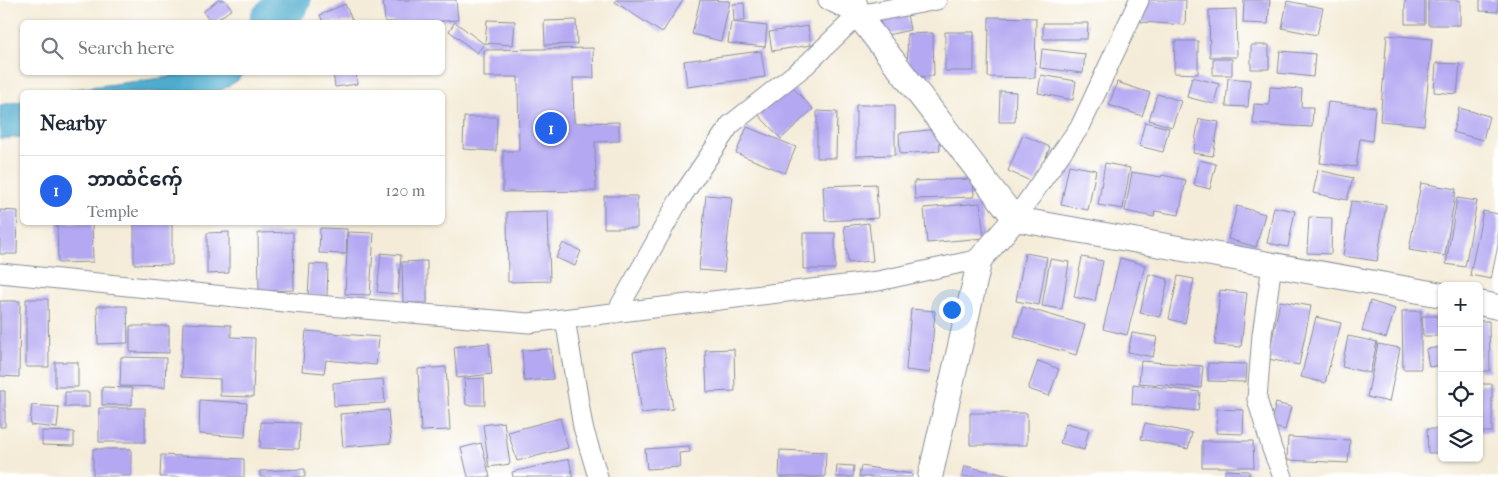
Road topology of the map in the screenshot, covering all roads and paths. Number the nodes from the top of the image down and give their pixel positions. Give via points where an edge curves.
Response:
1 (828, 0) edge
2 (937, 0) edge
3 (1139, 0) edge
4 (856, 8) edge
5 (1015, 219) junction
6 (980, 259) junction
7 (1272, 265) junction
8 (0, 273) edge
9 (1438, 294) edge
10 (1483, 304) edge
11 (1498, 307) edge
12 (616, 313) junction
13 (565, 319) junction
14 (598, 477) edge
15 (930, 477) edge
16 (1283, 477) edge

1 - 4 street
2 - 4 street
3 - 5 street via 1081,125
4 - 5 street
4 - 12 street via 806,65 730,125 678,202
5 - 6 street
5 - 7 street
6 - 12 street via 878,281
6 - 15 street
7 - 9 street
7 - 16 street via 1257,399
8 - 13 street via 528,323
10 - 11 street
12 - 13 street
13 - 14 street via 583,426

